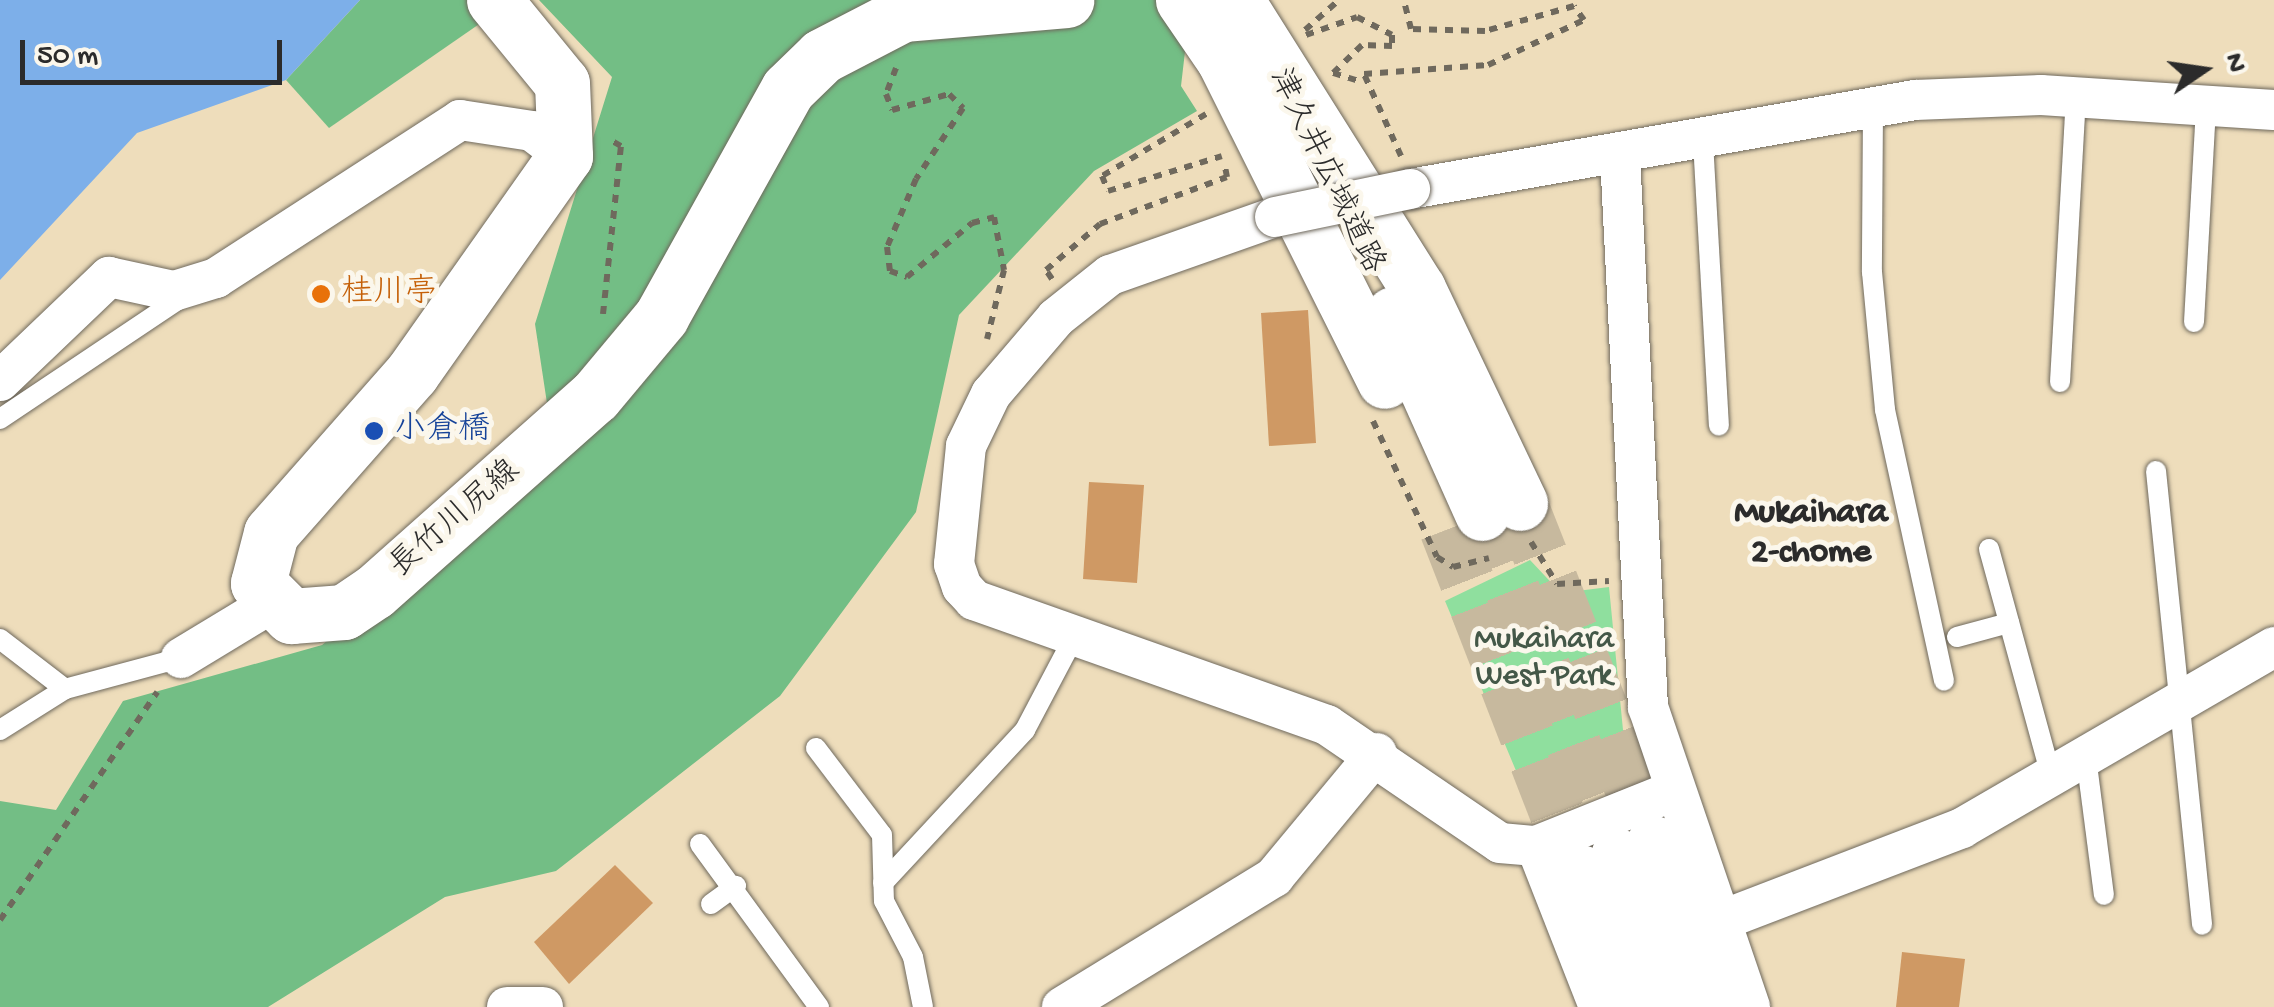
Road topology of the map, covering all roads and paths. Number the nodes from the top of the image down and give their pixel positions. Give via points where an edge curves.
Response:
1 (494, 0) edge
2 (1066, 0) edge
3 (1183, 0) edge
4 (1339, 1) edge
5 (1404, 1) edge
6 (1324, 33) dead end
7 (1246, 48) edge
8 (910, 58) dead end
9 (1363, 82) junction
10 (2076, 98) junction
11 (2206, 106) junction
12 (1873, 109) junction
13 (2274, 110) edge
14 (1703, 141) junction
15 (588, 148) junction
16 (1620, 156) junction
17 (1406, 173) junction
18 (1070, 273) dead end
19 (198, 286) junction
20 (2194, 322) dead end
21 (602, 327) dead end
22 (984, 348) dead end
23 (0, 381) edge
24 (2060, 382) dead end
25 (1371, 415) dead end
26 (0, 419) edge
27 (1719, 426) dead end
28 (2156, 471) dead end
29 (1505, 530) junction
30 (1989, 549) dead end
31 (1616, 596) dead end
32 (270, 604) junction
33 (2009, 623) junction
34 (1074, 637) junction
35 (1957, 637) dead end
36 (0, 639) edge
37 (2274, 648) edge
38 (181, 658) junction
39 (1944, 681) dead end
40 (65, 689) junction
41 (2177, 708) junction
42 (0, 730) edge
43 (816, 748) dead end
44 (1378, 753) junction
45 (2068, 767) junction
46 (1671, 792) junction
47 (700, 844) dead end
48 (1597, 854) junction
49 (882, 883) junction
50 (736, 886) junction
51 (2104, 895) dead end
52 (711, 904) dead end
53 (0, 920) edge
54 (1720, 921) junction
55 (2202, 925) dead end
56 (1746, 1004) edge
57 (508, 1007) edge
58 (544, 1007) edge
59 (819, 1007) edge
60 (923, 1007) edge
61 (1062, 1007) edge
62 (1599, 1007) edge
63 (1632, 1007) edge
64 (1676, 1007) edge

1 - 15 main road via 562,84
2 - 32 main road, 長竹川尻線 via 903,14 822,56 788,89 661,317 594,396 344,612 291,616
3 - 7 main road
4 - 7 path
5 - 9 path via 1411,29 1496,29 1574,6 1584,20 1488,65 1371,70
6 - 9 path via 1357,18 1392,35 1392,46 1362,45 1333,73
7 - 18 path via 1102,176 1108,192 1223,156 1227,177 1100,224 1046,270 1056,285
7 - 29 main road, 津久井広域道路
7 - 29 main road via 1360,321
7 - 29 main road via 1418,289
8 - 22 path via 886,94 892,110 949,94 963,108 916,179 887,260 907,276 972,223 994,217 1004,270
9 - 17 path
10 - 11 street
10 - 12 street via 1967,96
10 - 24 lane
11 - 13 street
11 - 20 lane
12 - 14 street
12 - 39 lane via 1872,272 1885,410
14 - 16 street
14 - 27 lane
15 - 19 street via 460,120
15 - 21 path via 621,146
15 - 32 main road via 412,373 271,533 258,583
16 - 17 street
16 - 46 street via 1643,676
17 - 34 street, bridge via 1110,274 1056,318 972,424 954,564 962,587
19 - 23 street via 174,291 109,277
19 - 26 lane
25 - 29 path via 1436,557 1453,568
28 - 41 lane
29 - 31 path via 1557,584 1614,580
30 - 33 lane
32 - 38 street
33 - 35 lane
33 - 45 lane
34 - 44 street via 1327,725
34 - 49 lane via 1025,730
36 - 40 lane
37 - 41 street
38 - 40 lane
38 - 53 path
40 - 42 lane
41 - 45 street
41 - 55 lane
43 - 49 lane via 870,808 882,835
44 - 48 street via 1500,843
44 - 61 street via 1274,876
45 - 51 lane
45 - 54 street via 1873,868
46 - 48 street
46 - 54 street
47 - 50 lane
48 - 56 main road
48 - 62 street
48 - 63 main road
48 - 64 main road
49 - 60 lane
50 - 52 lane
50 - 59 lane
54 - 56 street
57 - 58 street

